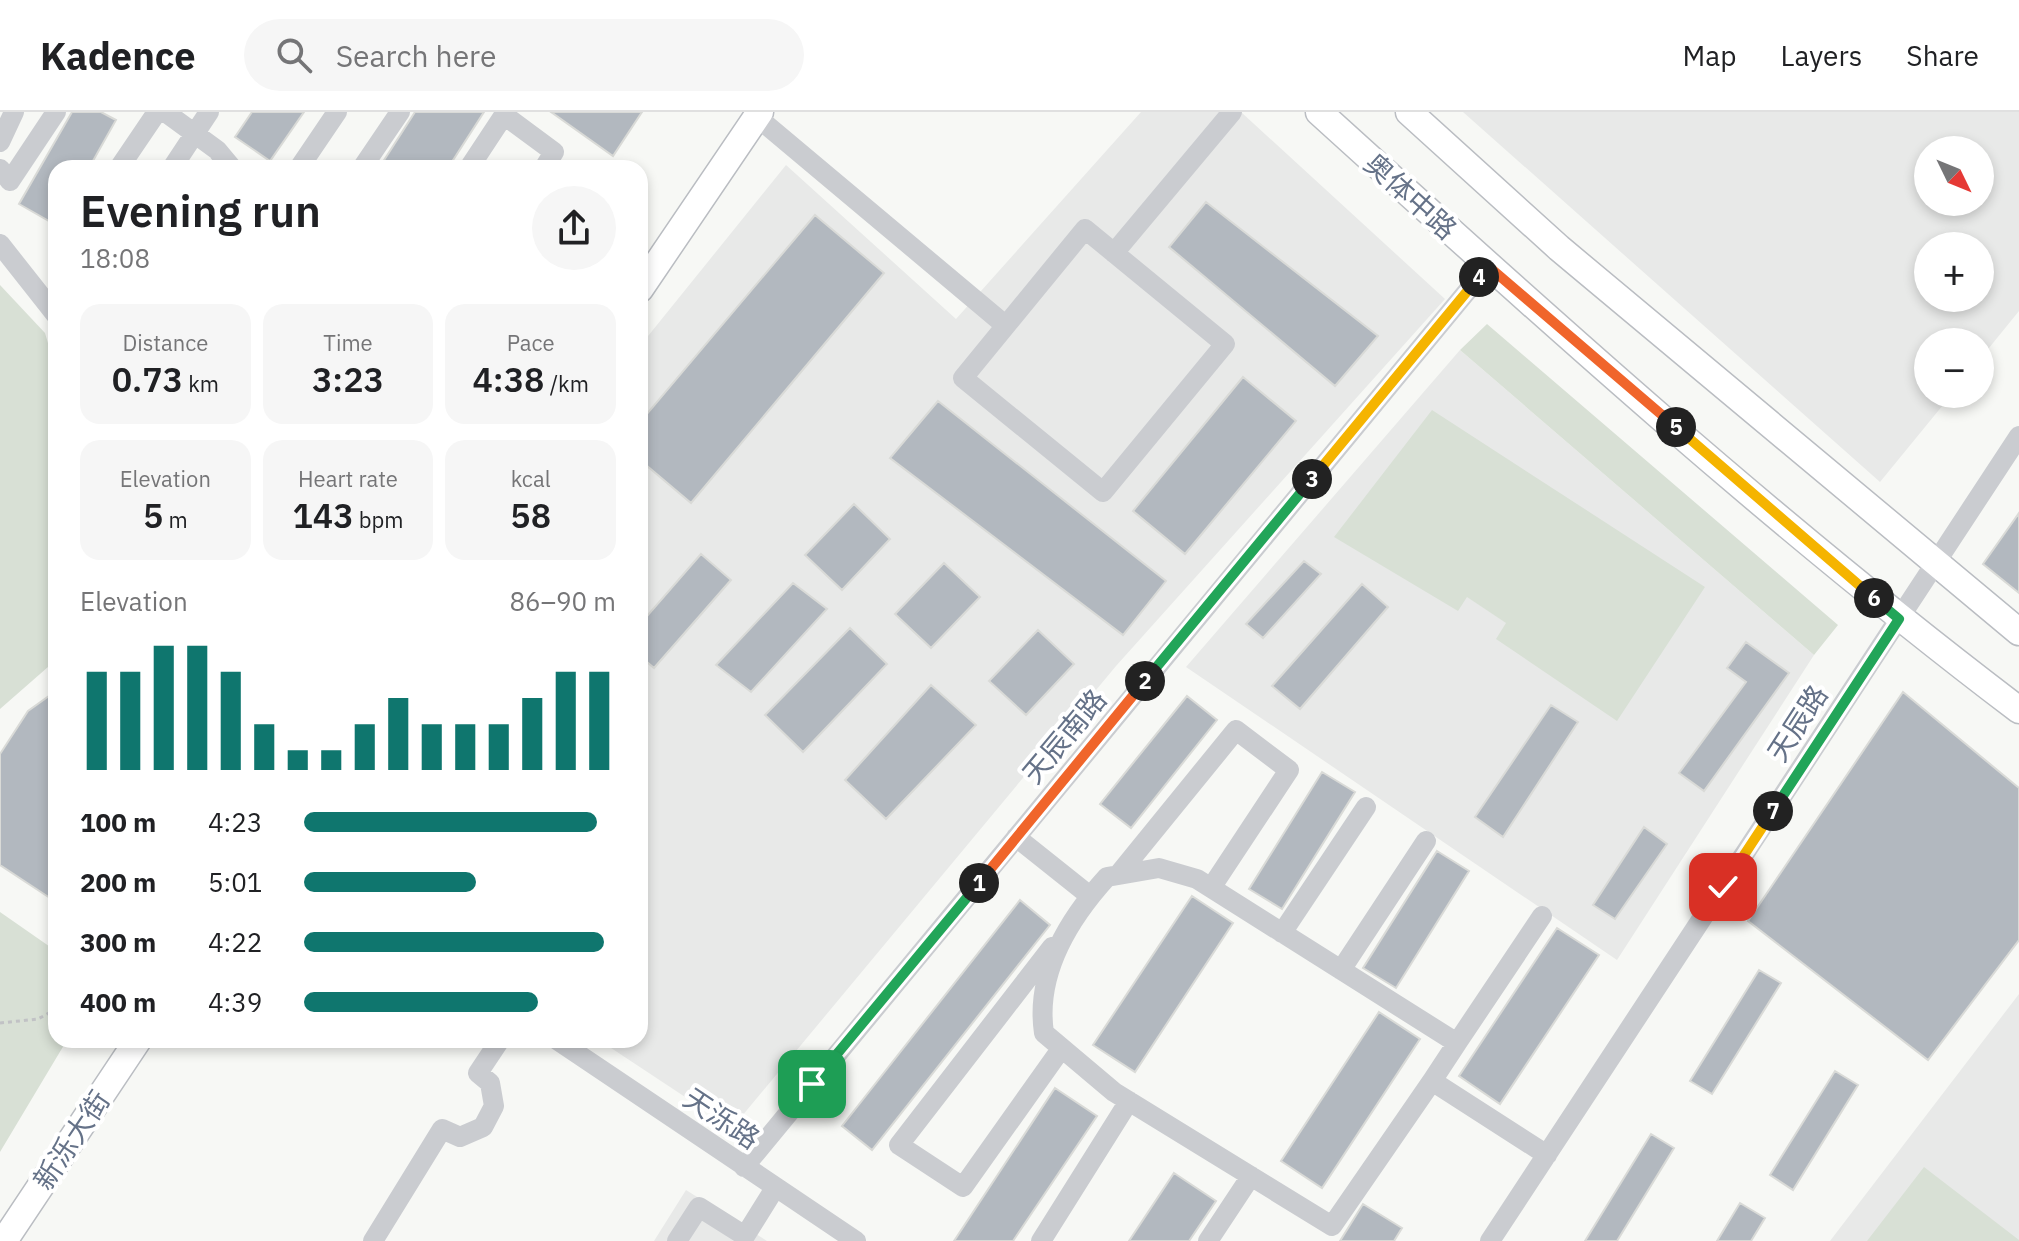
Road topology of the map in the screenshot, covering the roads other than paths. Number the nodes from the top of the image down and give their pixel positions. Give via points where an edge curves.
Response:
1 (14, 112) edge
2 (56, 112) edge
3 (157, 112) edge
4 (165, 112) edge
5 (209, 112) edge
6 (337, 112) edge
7 (400, 112) edge
8 (1232, 112) edge
9 (1319, 112) edge
10 (1409, 112) edge
11 (758, 114) edge
12 (195, 134) junction
13 (0, 142) edge
14 (124, 160) edge
15 (177, 160) edge
16 (225, 160) edge
17 (304, 160) edge
18 (367, 160) edge
19 (474, 160) edge
20 (549, 160) edge
21 (0, 169) edge
22 (0, 244) edge
23 (1114, 253) junction
24 (1488, 266) junction
25 (648, 277) edge
26 (48, 305) edge
27 (1005, 325) junction
28 (2019, 436) edge
29 (1937, 565) junction
30 (1899, 619) junction
31 (2019, 632) edge
32 (2019, 710) edge
33 (1366, 807) dead end
34 (1016, 837) junction
35 (1426, 841) dead end
36 (1118, 875) junction
37 (1211, 888) junction
38 (1090, 896) junction
39 (1542, 916) dead end
40 (1282, 933) junction
41 (1060, 938) junction
42 (1341, 970) junction
43 (1457, 1043) junction
44 (133, 1048) edge
45 (495, 1048) edge
46 (569, 1048) edge
47 (1061, 1049) junction
48 (1432, 1081) junction
49 (1129, 1101) junction
50 (1547, 1155) junction
51 (744, 1167) junction
52 (1251, 1176) junction
53 (775, 1188) junction
54 (1327, 1234) edge
55 (4, 1241) edge
56 (373, 1241) edge
57 (677, 1241) edge
58 (856, 1241) edge
59 (1041, 1241) edge
60 (1208, 1241) edge
61 (1490, 1241) edge

1 - 13 street
2 - 21 street via 10,181
3 - 14 street
4 - 12 street
5 - 12 street
6 - 17 street
7 - 18 street
8 - 23 street
9 - 24 main road, 奥体中路
10 - 29 main road via 1559,248
11 - 25 main road
11 - 27 street
12 - 15 street
12 - 16 street
19 - 20 street via 504,115 554,152
22 - 26 street
23 - 27 street via 1085,229
23 - 27 street via 1225,344 1103,492 963,378
24 - 30 main road, 奥体中路
24 - 34 street, 天辰南路
28 - 29 street, 天辰路
29 - 30 street, 天辰路
29 - 31 main road
30 - 32 main road, 奥体中路
30 - 50 street, 天辰路
33 - 40 street
34 - 38 street
34 - 51 street, 天辰南路
35 - 42 street
36 - 37 street via 1159,868
36 - 37 street via 1236,730 1289,770
36 - 38 street via 1107,877
37 - 40 street
38 - 41 street
39 - 43 street
40 - 42 street
41 - 47 street via 1040,1008 1044,1033
41 - 47 street via 899,1145 963,1187
42 - 43 street
43 - 48 street
44 - 55 main road, 新泺大街
45 - 56 street via 478,1073 490,1083 494,1106 483,1127 460,1137 442,1129
46 - 51 street, 天泺路
47 - 49 street
48 - 50 street
48 - 54 street
49 - 52 street
49 - 59 street
50 - 61 street, 天辰路
51 - 53 street, 天泺路
52 - 54 street
52 - 60 street
53 - 57 street via 745,1236 699,1207
53 - 58 street, 天泺路

